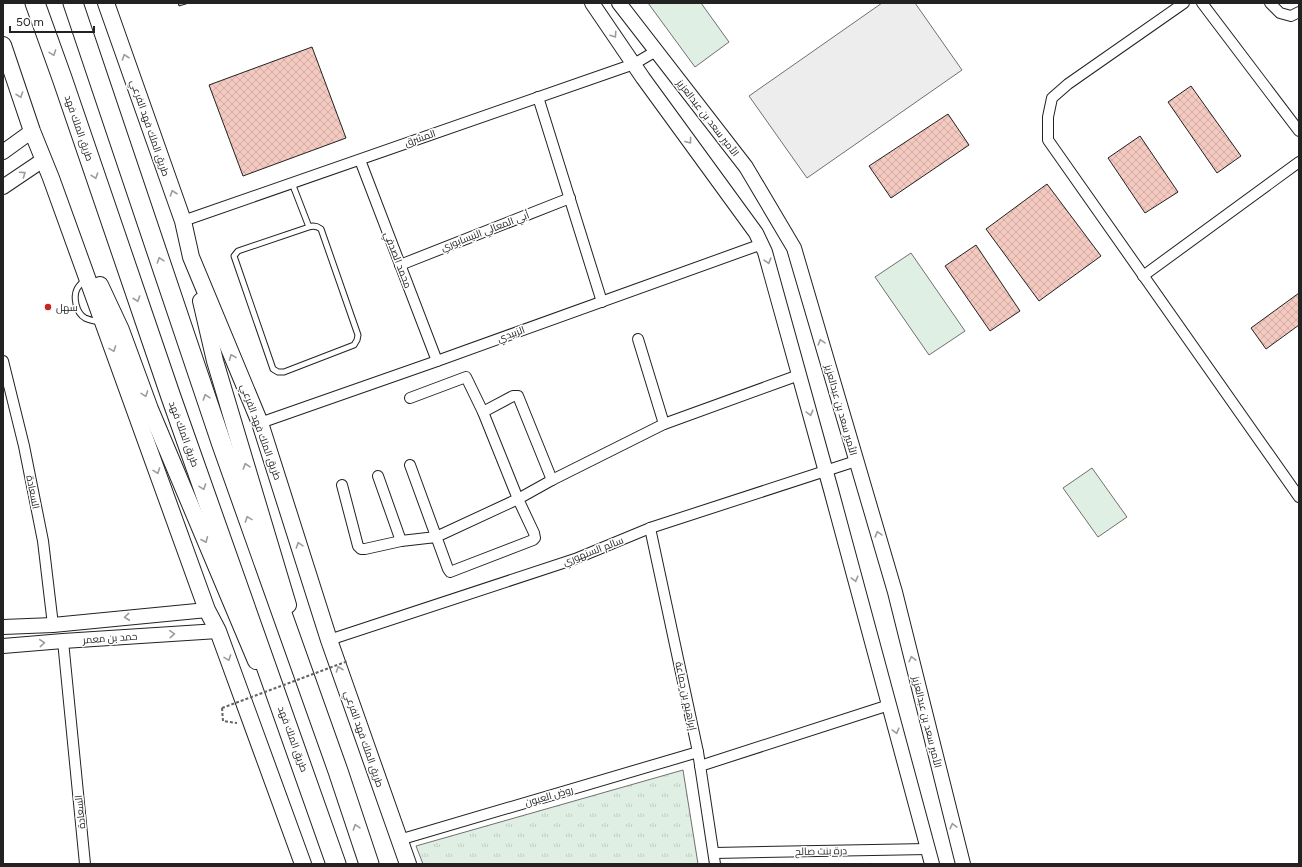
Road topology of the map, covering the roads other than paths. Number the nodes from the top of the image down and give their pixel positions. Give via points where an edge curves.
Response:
1 (35, 3) edge
2 (73, 3) edge
3 (105, 3) edge
4 (592, 3) edge
5 (619, 3) edge
6 (1184, 3) edge
7 (1202, 3) edge
8 (1270, 3) edge
9 (1299, 12) edge
10 (3, 45) edge
11 (656, 51) junction
12 (3, 56) edge
13 (634, 64) junction
14 (13, 75) junction
15 (538, 97) junction
16 (32, 131) junction
17 (1299, 131) edge
18 (3, 152) edge
19 (43, 160) junction
20 (360, 160) junction
21 (1299, 162) edge
22 (52, 178) junction
23 (292, 183) junction
24 (3, 187) edge
25 (570, 198) junction
26 (182, 221) junction
27 (309, 227) junction
28 (762, 244) junction
29 (191, 257) junction
30 (400, 265) junction
31 (1143, 276) junction
32 (602, 302) junction
33 (638, 339) dead end
34 (3, 361) edge
35 (437, 361) junction
36 (799, 375) junction
37 (410, 398) dead end
38 (483, 412) junction
39 (260, 423) junction
40 (664, 424) junction
41 (856, 461) junction
42 (410, 465) dead end
43 (826, 470) junction
44 (378, 476) dead end
45 (552, 480) junction
46 (342, 485) dead end
47 (1299, 497) edge
48 (518, 499) junction
49 (650, 528) junction
50 (436, 537) junction
51 (401, 541) junction
52 (207, 610) junction
53 (53, 625) junction
54 (3, 627) edge
55 (218, 631) junction
56 (329, 640) junction
57 (63, 641) junction
58 (3, 646) edge
59 (889, 705) junction
60 (698, 752) junction
61 (700, 766) junction
62 (338, 771) junction
63 (309, 785) junction
64 (399, 840) junction
65 (928, 849) junction
66 (714, 853) junction
67 (368, 861) edge
68 (85, 864) edge
69 (303, 864) edge
70 (336, 864) edge
71 (408, 864) edge
72 (715, 864) edge
73 (932, 864) edge
74 (963, 864) edge

1 -> 63 highway, طريق الملك فهد
62 -> 2 highway via 222,445
26 -> 3 main road, طريق الملك فهد الفرعي
4 -> 13 street
5 - 11 street, الأمير سعد بن عبدالعزيز
6 - 31 street via 1068,84 1052,98 1048,117 1048,140
7 - 17 street
8 - 9 street via 1280,13 1291,16
10 - 14 main road
11 - 13 street, المشرق
41 -> 11 street, الأمير سعد بن عبدالعزيز via 794,248 746,167
12 - 14 main road
13 - 15 street, المشرق
13 -> 28 street
14 -> 16 main road
15 - 20 street, المشرق
15 - 25 street
16 - 18 street
16 - 19 main road
19 - 22 main road
24 -> 19 street
20 - 23 street, المشرق
20 - 30 street, محمد الصدفي
21 - 31 street
22 -> 52 main road
22 -> 63 main road via 121,330 156,424
23 - 26 street, المشرق
23 - 27 lane
25 - 30 street, أبي المعالي النيسابوري
25 - 32 street
26 - 29 main road, طريق الملك فهد الفرعي
27 - 27 lane via 238,251 234,256 273,369 278,372 284,372 354,344 357,340 358,335 321,229 317,226
28 - 32 street, الزبيدي
28 -> 36 street
39 -> 29 main road, طريق الملك فهد الفرعي
62 -> 29 main road via 215,361
30 - 35 street, محمد الصدفي
31 - 47 street
32 - 35 street, الزبيدي
33 - 40 street
34 - 53 street, السعادة via 24,446 43,542
35 - 39 street, الزبيدي
36 - 40 street
36 -> 43 street
37 - 38 street via 466,377
38 - 45 street via 513,396 518,396
38 - 48 street
56 -> 39 main road, طريق الملك فهد الفرعي
40 - 45 street
41 - 43 street, سالم السنهوري
74 -> 41 street, الأمير سعد بن عبدالعزيز via 895,592
42 - 50 street
43 - 49 street, سالم السنهوري
43 -> 59 street
44 - 51 street
45 - 48 street
46 - 51 street via 358,546 361,549
48 - 50 street
48 - 50 street via 534,533 533,540 451,572
49 - 56 street, سالم السنهوري via 575,559
49 - 60 street, إبراهيم بن جماعة
50 - 51 street
52 -> 53 street, حمد بن معمر
52 - 55 main road
53 - 54 street, حمد بن معمر
57 -> 55 street, حمد بن معمر
55 -> 69 main road
64 -> 56 main road, طريق الملك فهد الفرعي
58 -> 57 street, حمد بن معمر
57 - 68 street, السعادة
59 - 61 street
59 -> 65 street
60 - 61 street, إبراهيم بن جماعة
60 - 64 street, روض العيون
61 - 66 street, إبراهيم بن جماعة
67 -> 62 highway
63 - 70 highway, طريق الملك فهد
64 - 71 main road, طريق الملك فهد الفرعي
65 - 66 street, درة بنت صالح
65 - 73 street
66 - 72 street, إبراهيم بن جماعة

